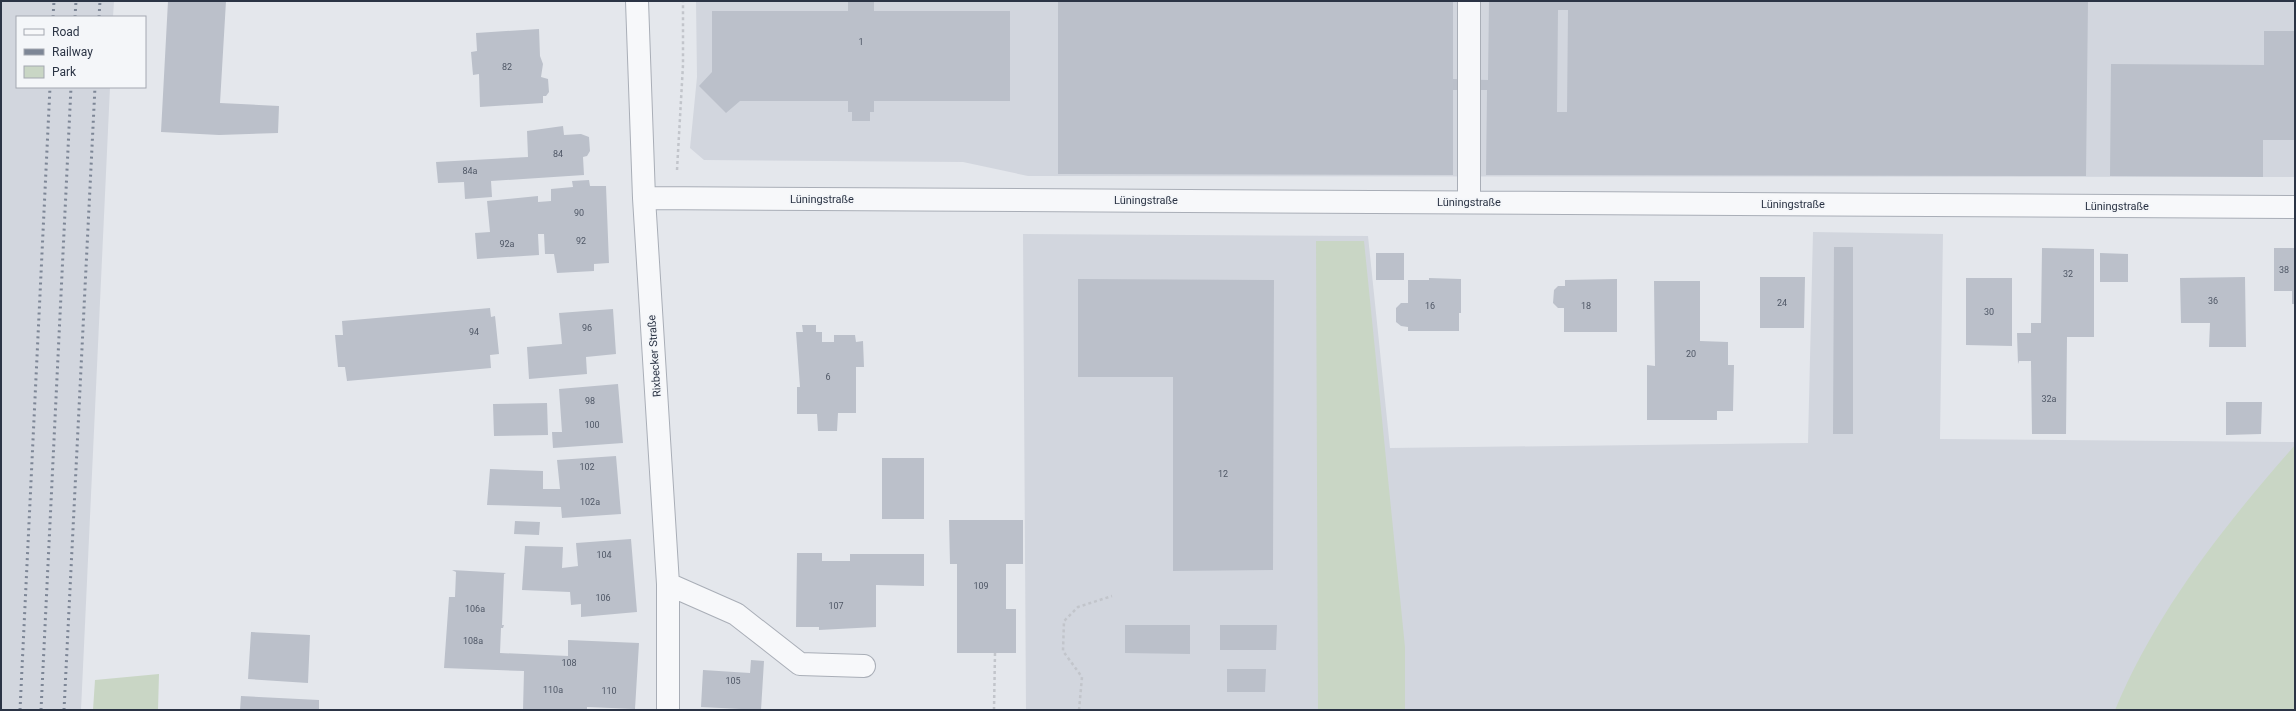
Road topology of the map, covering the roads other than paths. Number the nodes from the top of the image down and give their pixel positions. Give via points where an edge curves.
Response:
1 (637, 1) edge
2 (1469, 1) edge
3 (644, 198) junction
4 (1469, 202) junction
5 (2295, 206) edge
6 (668, 584) junction
7 (864, 666) dead end
8 (668, 710) edge

1 - 3 street, Rixbecker Straße
2 - 4 street
3 - 4 street, Lüningstraße
3 - 6 street, Rixbecker Straße
4 - 5 street, Lüningstraße
6 - 7 street via 736,614 800,664
6 - 8 street, Rixbecker Straße

